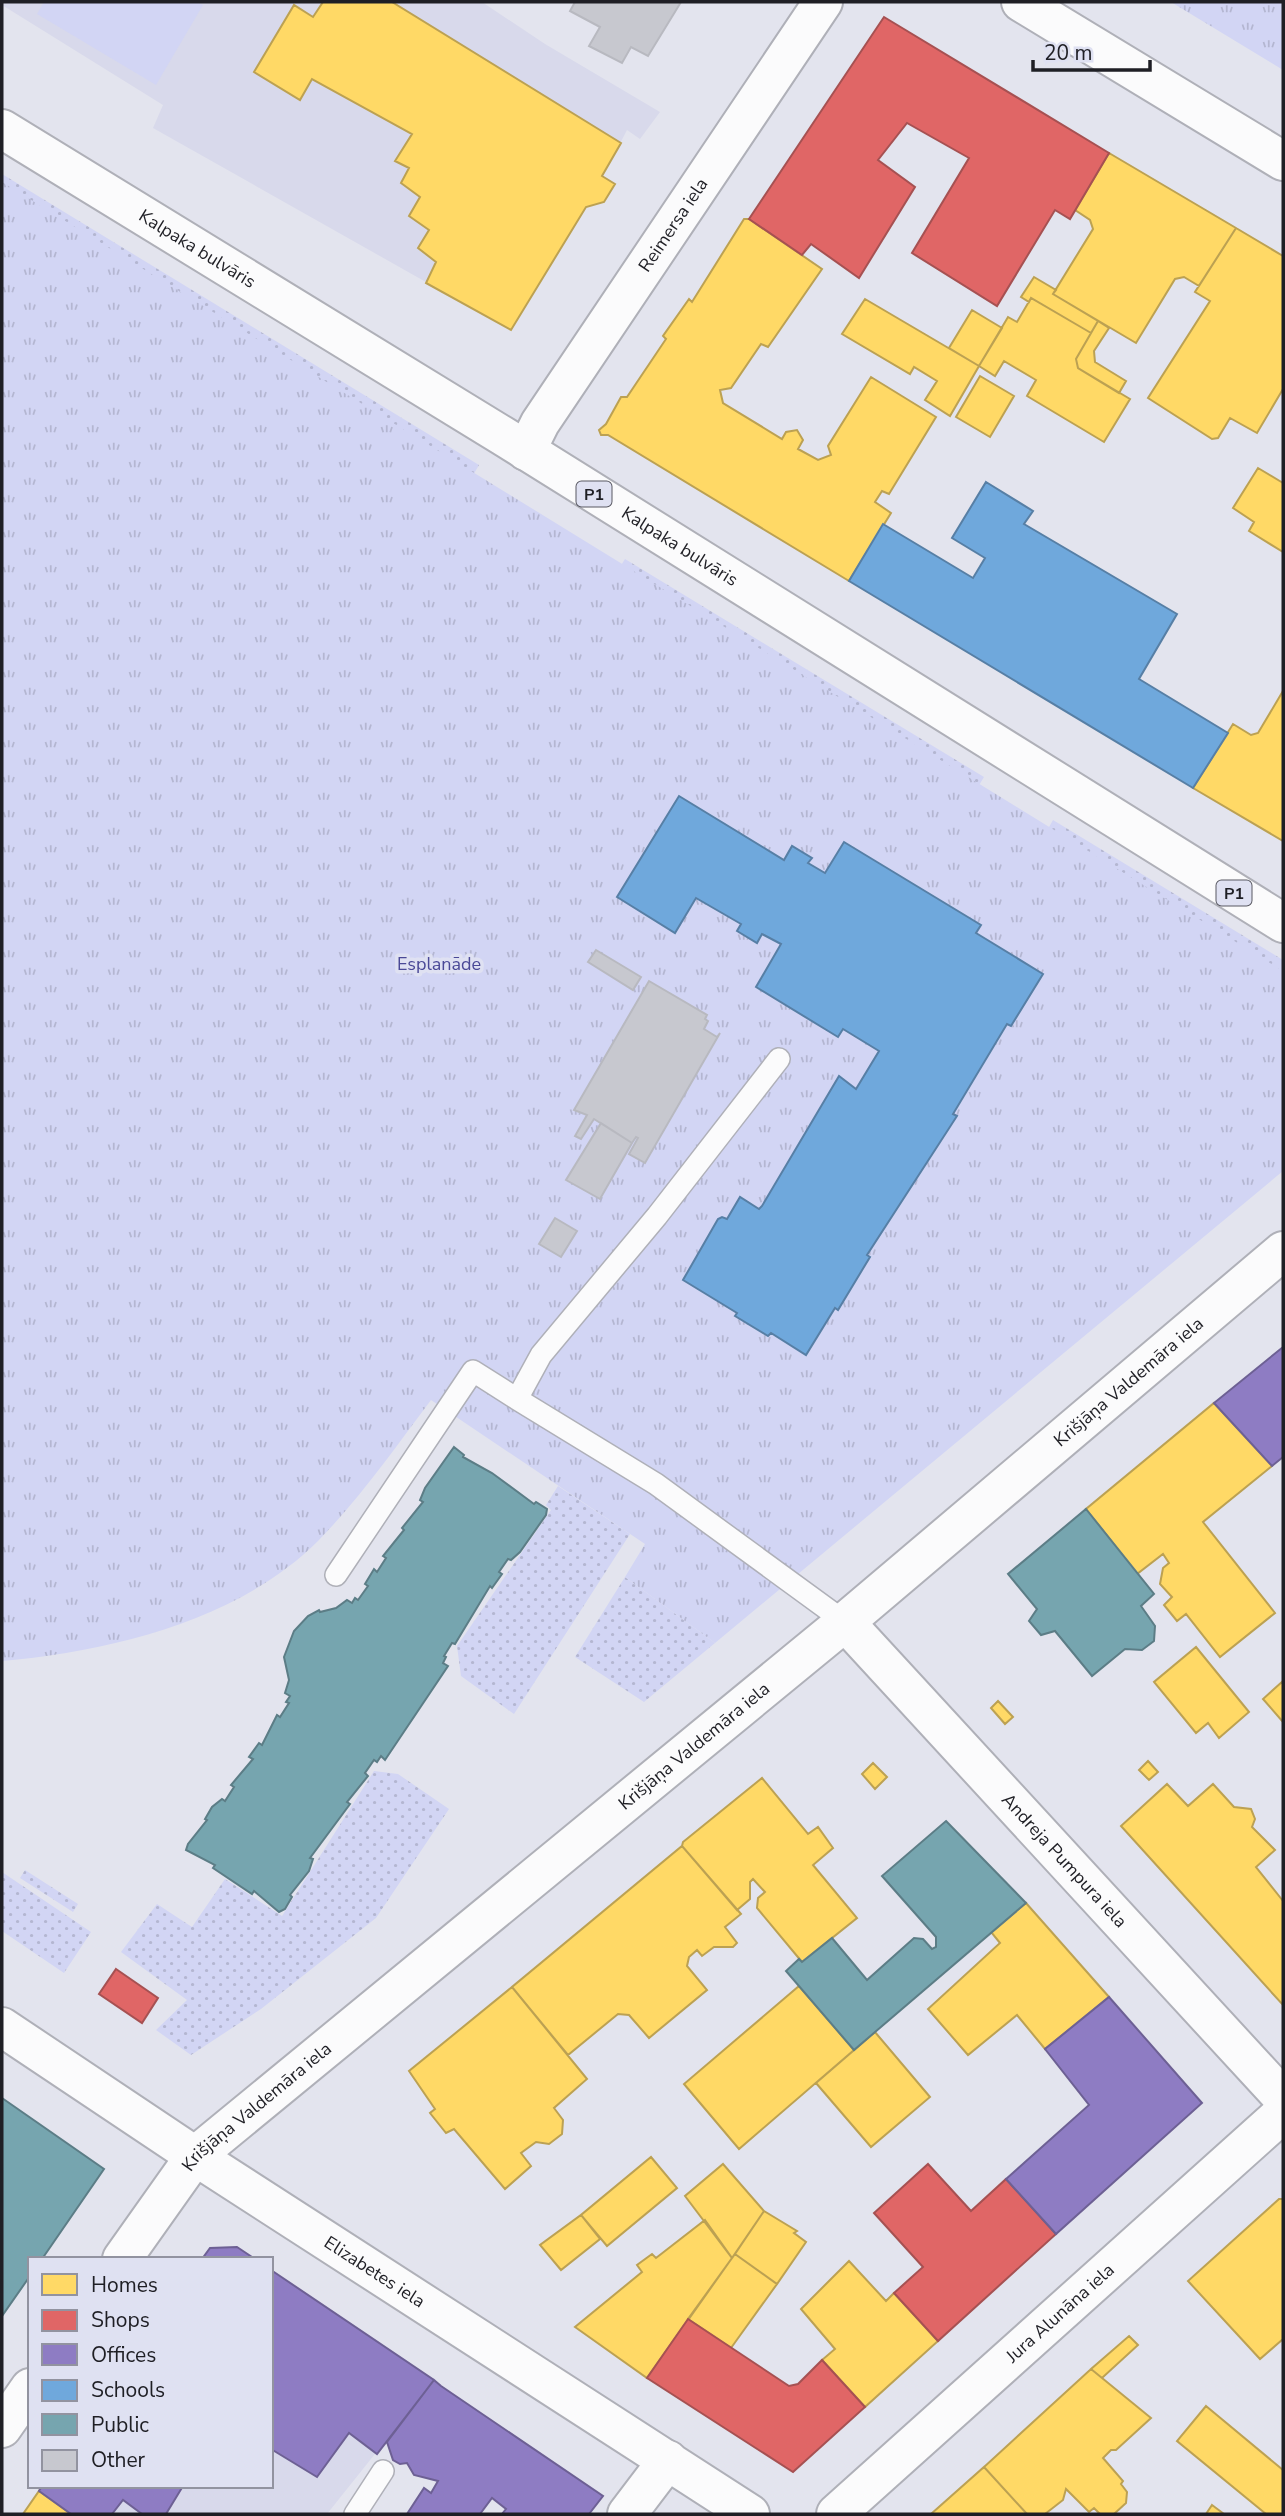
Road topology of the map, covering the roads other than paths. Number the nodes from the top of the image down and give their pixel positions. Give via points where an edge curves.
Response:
1 (823, 2) edge
2 (1021, 2) edge
3 (2, 129) edge
4 (1283, 162) edge
5 (526, 451) junction
6 (1283, 923) edge
7 (779, 1059) dead end
8 (1283, 1251) edge
9 (517, 1399) junction
10 (336, 1575) dead end
11 (845, 1622) junction
12 (2, 2027) edge
13 (1283, 2098) edge
14 (1283, 2113) edge
15 (195, 2156) junction
16 (123, 2257) edge
17 (28, 2391) edge
18 (2, 2428) edge
19 (668, 2460) junction
20 (383, 2471) dead end
21 (355, 2514) edge
22 (627, 2514) edge
23 (750, 2514) edge
24 (836, 2514) edge

1 - 5 main road, Reimersa iela via 540,423
2 - 4 main road
3 - 5 main road, Kalpaka bulvāris / P1
5 - 6 main road, Kalpaka bulvāris / P1
7 - 9 lane via 541,1355
8 - 11 main road, Krišjāņa Valdemāra iela
9 - 10 lane via 473,1371
9 - 11 lane via 656,1485
11 - 13 main road, Andreja Pumpura iela
11 - 15 main road, Krišjāņa Valdemāra iela
12 - 15 main road, Elizabetes iela
14 - 24 main road, Jura Alunāna iela
15 - 16 main road, Krišjāņa Valdemāra iela
15 - 19 main road, Elizabetes iela
17 - 18 main road
19 - 22 main road
19 - 23 main road, Elizabetes iela
20 - 21 lane

